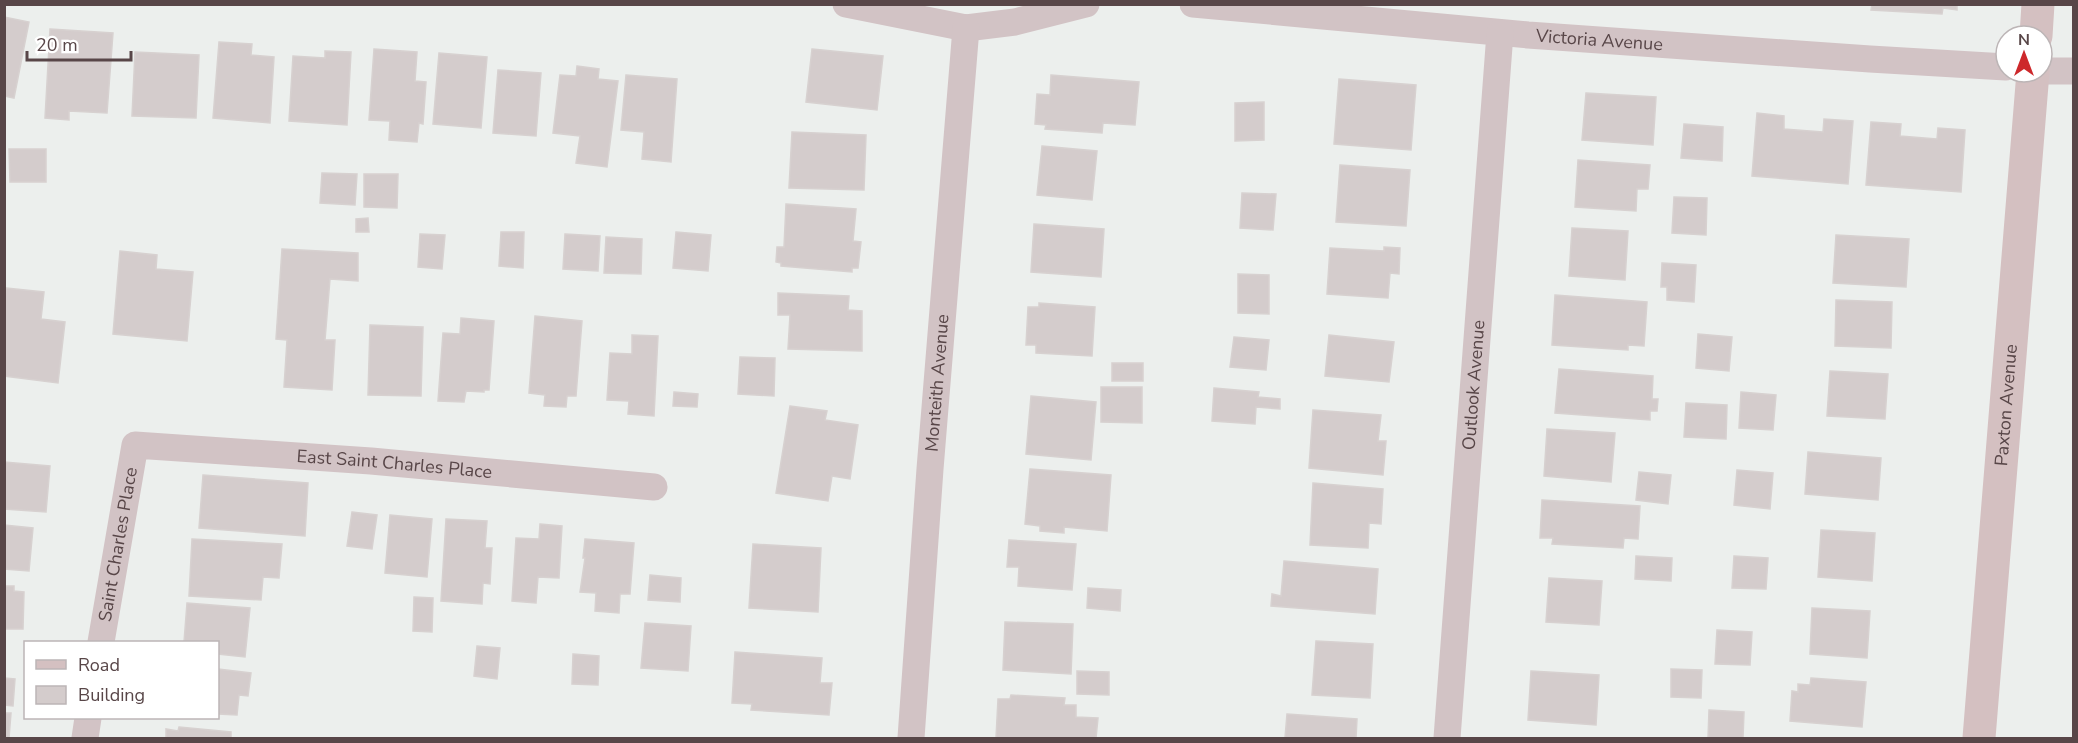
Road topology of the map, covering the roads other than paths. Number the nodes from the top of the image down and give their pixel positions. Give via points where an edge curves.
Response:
1 (846, 4) edge
2 (1086, 4) edge
3 (1192, 4) edge
4 (2038, 4) edge
5 (2037, 24) edge
6 (966, 28) junction
7 (1500, 33) junction
8 (1994, 65) edge
9 (2054, 71) edge
10 (2073, 71) edge
11 (2032, 84) edge
12 (135, 445) joint
13 (654, 487) dead end
14 (101, 641) edge
15 (88, 719) edge
16 (85, 738) edge
17 (911, 738) edge
18 (1447, 738) edge
19 (1979, 738) edge

1 - 6 street
2 - 6 street via 1015,22
3 - 7 street, Victoria Avenue
4 - 5 street
6 - 17 street, Monteith Avenue
7 - 8 street, Victoria Avenue
7 - 18 street, Outlook Avenue
9 - 10 street
11 - 19 street, Paxton Avenue
12 - 13 street, East Saint Charles Place via 371,461
12 - 14 street, Saint Charles Place
15 - 16 street

